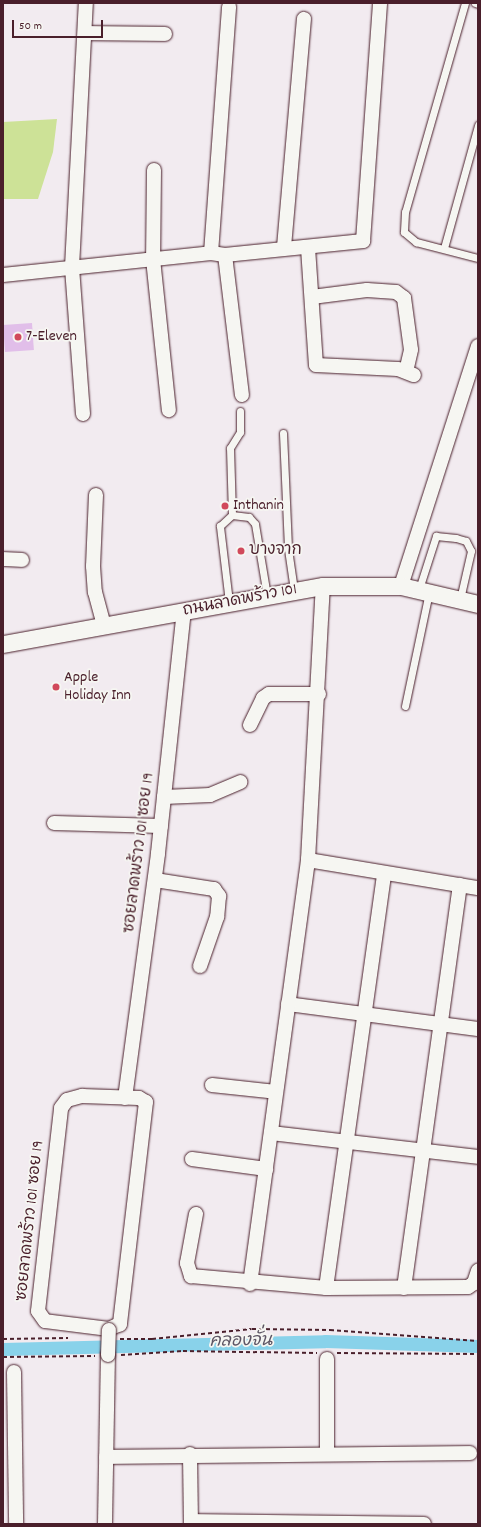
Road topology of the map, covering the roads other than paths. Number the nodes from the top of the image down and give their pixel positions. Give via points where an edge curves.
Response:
1 (86, 3) edge
2 (380, 3) edge
3 (465, 3) edge
4 (229, 7) dead end
5 (304, 19) dead end
6 (87, 33) junction
7 (165, 34) dead end
8 (478, 125) edge
9 (154, 170) dead end
10 (284, 247) junction
11 (308, 248) junction
12 (444, 248) junction
13 (218, 254) junction
14 (478, 258) edge
15 (153, 259) junction
16 (72, 267) junction
17 (3, 276) edge
18 (312, 296) junction
19 (478, 346) edge
20 (242, 395) dead end
21 (169, 410) dead end
22 (240, 411) dead end
23 (83, 414) dead end
24 (283, 433) dead end
25 (96, 495) dead end
26 (232, 515) junction
27 (3, 559) edge
28 (22, 560) dead end
29 (323, 586) junction
30 (401, 586) junction
31 (294, 590) junction
32 (424, 590) junction
33 (267, 596) junction
34 (460, 599) junction
35 (229, 603) junction
36 (478, 604) edge
37 (184, 611) junction
38 (104, 626) junction
39 (3, 644) edge
40 (319, 694) junction
41 (405, 706) dead end
42 (250, 725) dead end
43 (240, 782) dead end
44 (164, 797) junction
45 (54, 823) dead end
46 (161, 826) junction
47 (308, 860) junction
48 (384, 873) junction
49 (154, 880) junction
50 (460, 885) junction
51 (478, 888) edge
52 (200, 966) dead end
53 (288, 1004) junction
54 (366, 1014) junction
55 (440, 1023) junction
56 (478, 1029) edge
57 (212, 1085) dead end
58 (276, 1092) junction
59 (125, 1098) junction
60 (271, 1133) junction
61 (348, 1141) junction
62 (423, 1150) junction
63 (478, 1157) edge
64 (192, 1159) dead end
65 (266, 1169) junction
66 (196, 1214) dead end
67 (478, 1271) edge
68 (250, 1284) junction
69 (326, 1288) junction
70 (404, 1288) junction
71 (109, 1332) junction
72 (329, 1355) road end
73 (14, 1372) dead end
74 (470, 1453) dead end
75 (190, 1454) junction
76 (327, 1454) junction
77 (106, 1456) junction
78 (191, 1522) edge
79 (16, 1524) edge
80 (105, 1524) edge
81 (424, 1524) edge

1 - 6 street
2 - 11 street via 364,239 355,244
3 - 12 lane via 404,224 404,232 416,242
4 - 13 street
5 - 10 street
6 - 7 street
6 - 16 street
8 - 12 lane
9 - 15 street
10 - 11 street
10 - 13 street
11 - 18 street
12 - 14 lane
13 - 15 street
13 - 20 street
15 - 16 street
15 - 21 street
16 - 17 street
16 - 23 street
18 - 18 street via 316,365 319,368 380,367 410,373 411,350 404,298 396,292 367,290
19 - 30 street
22 - 26 lane via 240,432 230,448
24 - 31 lane via 288,549
25 - 38 street via 95,592
26 - 33 lane via 249,517 255,524
26 - 35 lane via 220,526
27 - 28 street
29 - 30 street, ถนนลาดพร้าว 101
29 - 31 street, ถนนลาดพร้าว 101
29 - 40 street
30 - 32 street, ถนนลาดพร้าว 101
31 - 33 street, ถนนลาดพร้าว 101
32 - 34 street, ถนนลาดพร้าว 101
32 - 34 lane via 436,536 456,538 466,541 471,551
32 - 41 lane
33 - 35 street, ถนนลาดพร้าว 101
34 - 36 street, ถนนลาดพร้าว 101
35 - 37 street, ถนนลาดพร้าว 101
37 - 38 street, ถนนลาดพร้าว 101
37 - 44 street, ซอยลาดพร้าว 101 ซอย 19
38 - 39 street, ถนนลาดพร้าว 101
40 - 42 street via 269,694 263,698
40 - 47 street
43 - 44 street via 210,795
44 - 46 street, ซอยลาดพร้าว 101 ซอย 19
45 - 46 street
46 - 49 street, ซอยลาดพร้าว 101 ซอย 19
47 - 48 street
47 - 53 street
48 - 50 street
48 - 54 street
49 - 52 street via 214,889 219,896 216,917
49 - 59 street, ซอยลาดพร้าว 101 ซอย 19
50 - 51 street
50 - 55 street
53 - 54 street
53 - 58 street
54 - 55 street
54 - 61 street
55 - 56 street
55 - 62 street
57 - 58 street
58 - 60 street
59 - 71 street, ซอยลาดพร้าว 101 ซอย 19 via 139,1098 146,1102 147,1109 120,1324
59 - 71 street, ซอยลาดพร้าว 101 ซอย 19 via 82,1096 67,1100 61,1108 38,1307 39,1315 45,1321
60 - 61 street
60 - 65 street
61 - 62 street
61 - 69 street
62 - 63 street
62 - 70 street
64 - 65 street
65 - 68 street
66 - 68 street via 188,1273 191,1276
67 - 70 street via 474,1283 468,1287
68 - 69 street
69 - 70 street
71 - 77 street, bridge
72 - 76 street
73 - 79 street
74 - 76 street
75 - 76 street
75 - 77 street
75 - 78 street
77 - 80 street
78 - 81 street

